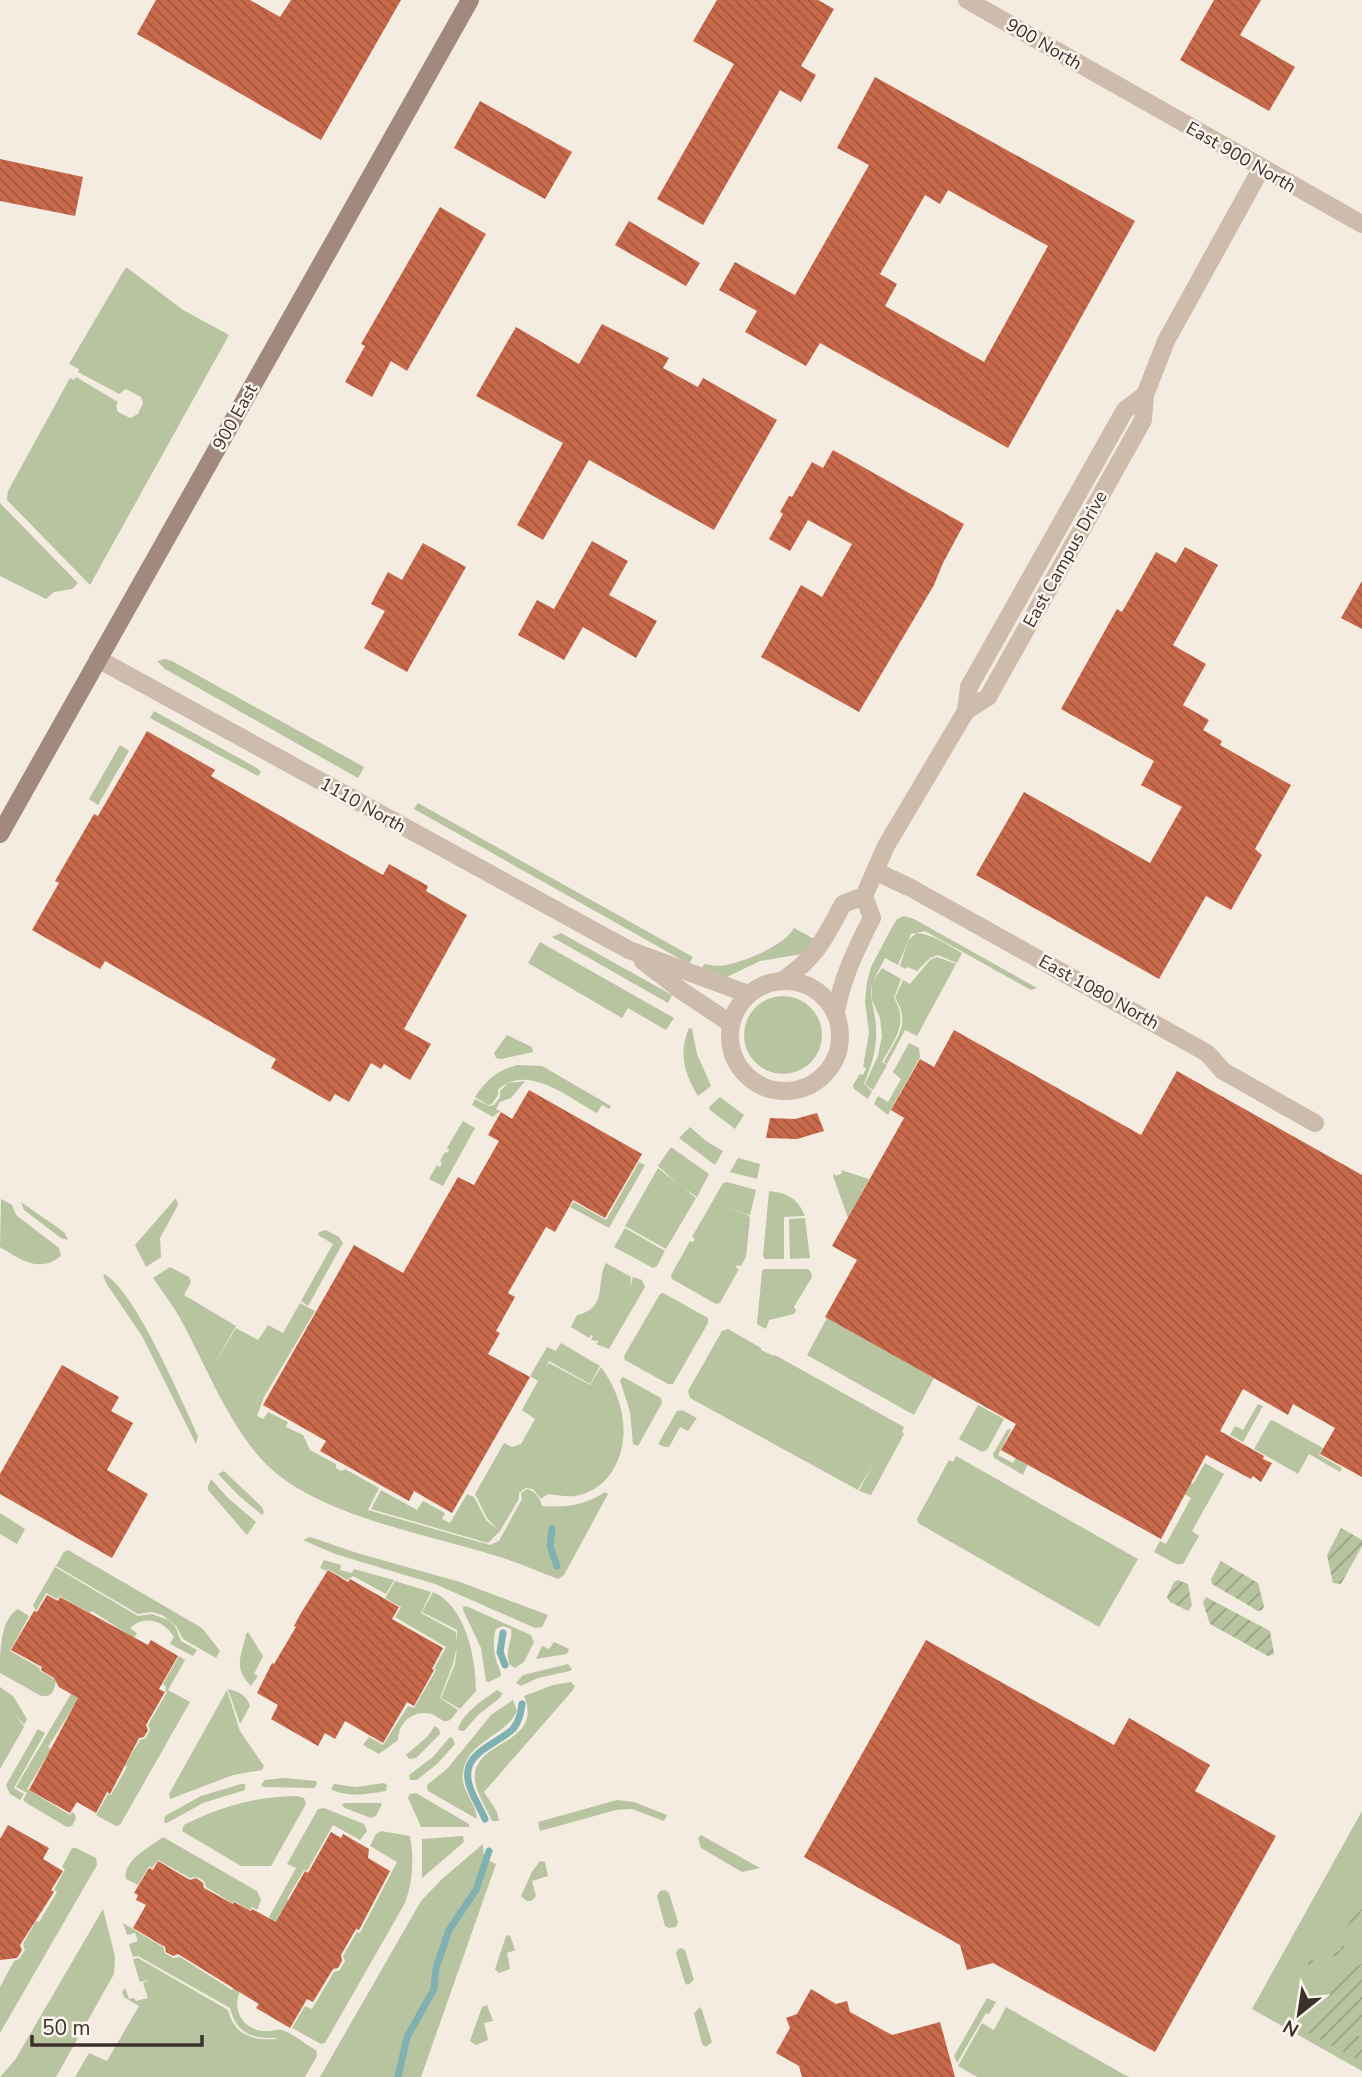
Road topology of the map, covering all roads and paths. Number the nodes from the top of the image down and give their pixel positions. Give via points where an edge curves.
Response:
1 (470, 0) edge
2 (967, 0) edge
3 (1121, 89) joint
4 (1261, 169) junction
5 (1362, 224) edge
6 (98, 659) junction
7 (0, 834) edge
8 (875, 870) junction
9 (864, 896) junction
10 (629, 950) junction
11 (786, 978) junction
12 (748, 994) junction
13 (836, 1012) junction
14 (730, 1023) junction
15 (1315, 1123) dead end

1 - 6 main road, 900 East
2 - 3 street, 900 North
3 - 4 street, East 900 North
4 - 5 street, East 900 North
4 - 8 street, East Campus Drive via 1166,341 1144,395 1125,410 975,675 966,711
6 - 7 main road, 900 East
6 - 10 street, 1110 North
8 - 9 street, East Campus Drive
8 - 15 street, East 1080 North via 1208,1053 1223,1071
9 - 11 street via 843,904 807,963
9 - 13 street, East Campus Drive via 872,918 852,957
10 - 12 street
10 - 14 street
11 - 12 street via 760,985
11 - 13 street via 821,994
12 - 14 street
13 - 14 street via 840,1041 835,1059 811,1085 794,1091 775,1091 744,1074 733,1059

